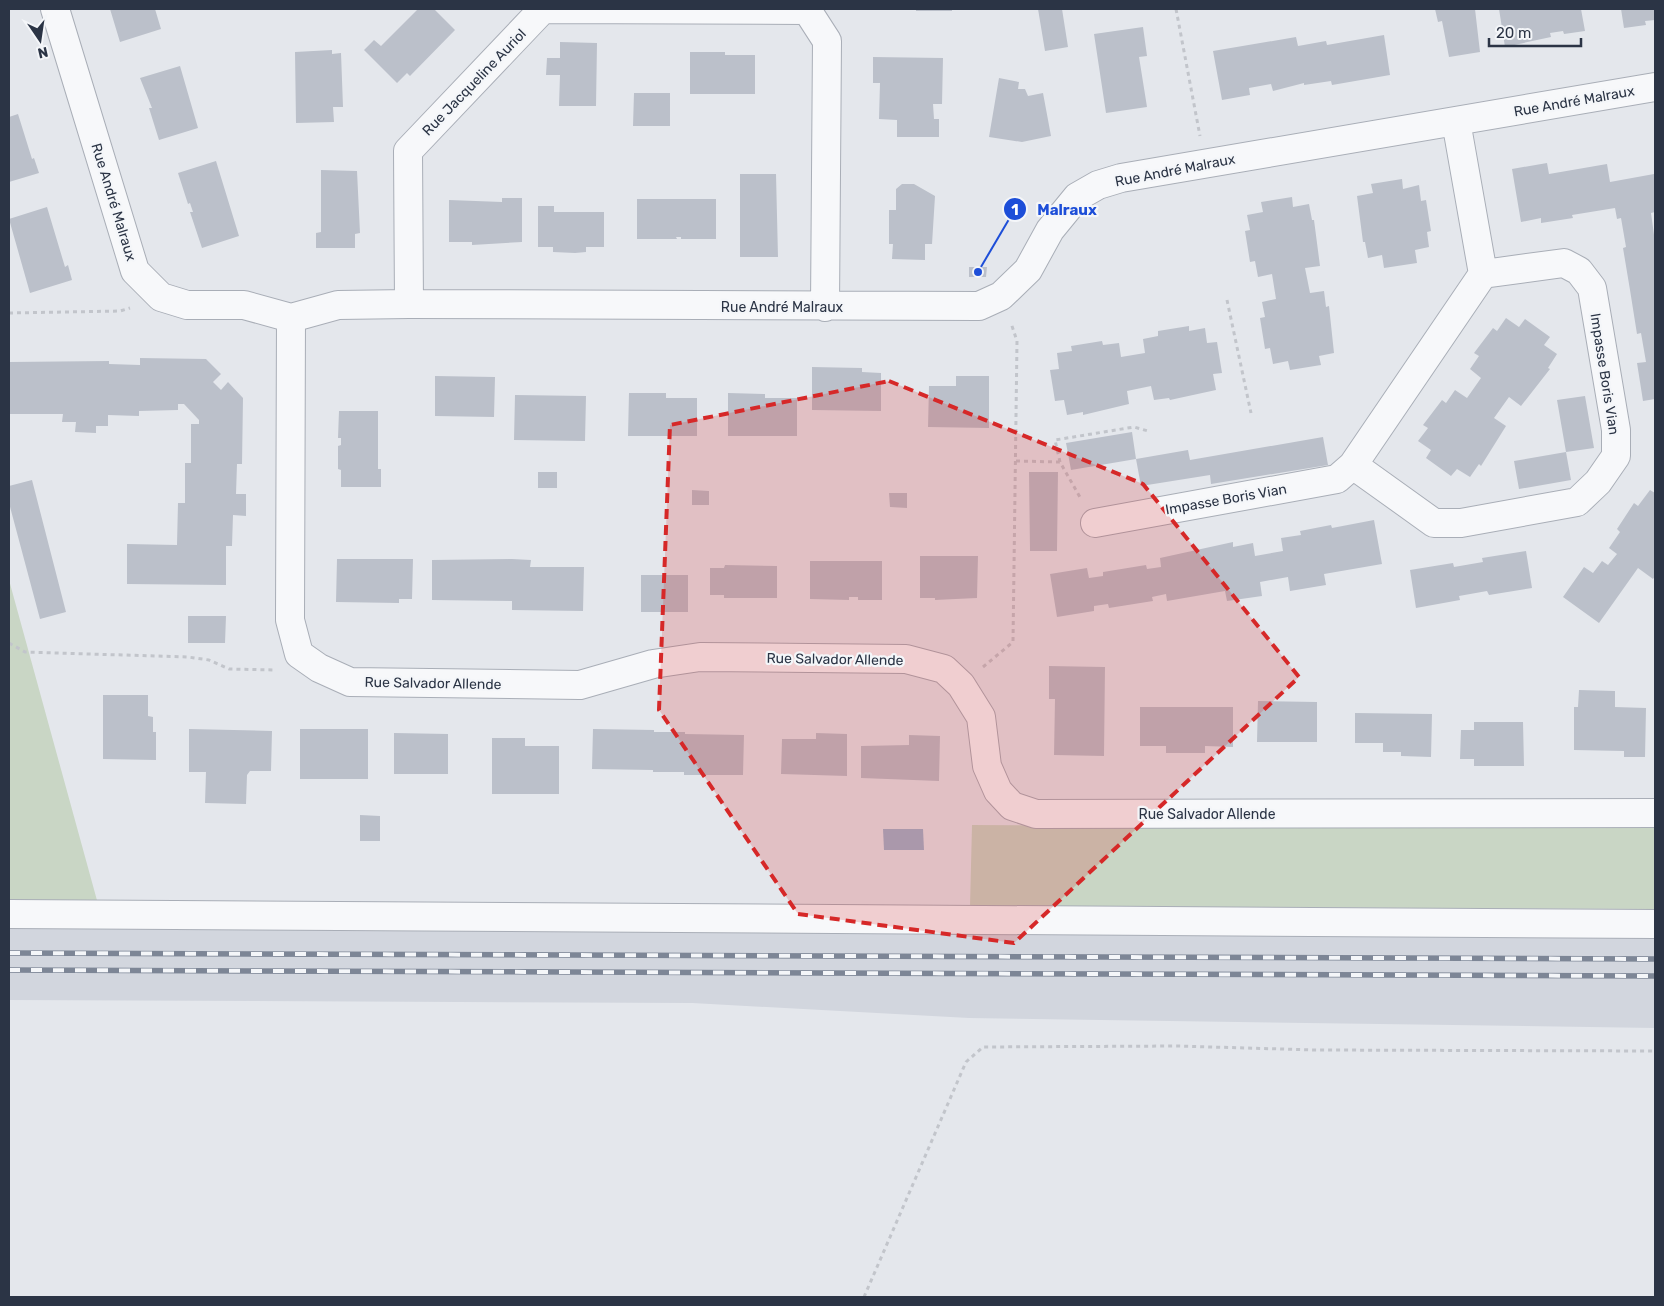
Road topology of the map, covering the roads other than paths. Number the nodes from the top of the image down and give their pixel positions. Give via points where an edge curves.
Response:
1 (55, 9) edge
2 (1655, 87) edge
3 (1456, 121) junction
4 (1483, 274) junction
5 (409, 304) junction
6 (825, 307) junction
7 (291, 318) junction
8 (1353, 466) junction
9 (1095, 523) road end
10 (1655, 813) edge
11 (9, 914) edge
12 (1655, 924) edge

1 - 7 street, Rue André Malraux via 135,271 161,297 187,305 244,305
2 - 3 street, Rue André Malraux
3 - 4 street
3 - 6 street, Rue André Malraux via 1121,178 1098,185 1076,197 1050,230 1028,270 1002,296 979,306
4 - 8 street, Impasse Boris Vian
4 - 8 street, Impasse Boris Vian via 1564,263 1579,271 1592,288 1616,430 1616,456 1598,482 1577,502 1461,523 1434,523
5 - 6 street, Rue André Malraux
5 - 6 street, Rue Jacqueline Auriol via 408,151 543,9 807,10 827,41
5 - 7 street, Rue André Malraux via 338,305
7 - 10 street, Rue Salvador Allende via 290,620 299,654 319,668 350,682 580,685 653,664 700,657 906,659 944,668 961,685 981,717 987,766 998,792 1012,806 1036,814
8 - 9 street, Impasse Boris Vian via 1337,479
11 - 12 street

